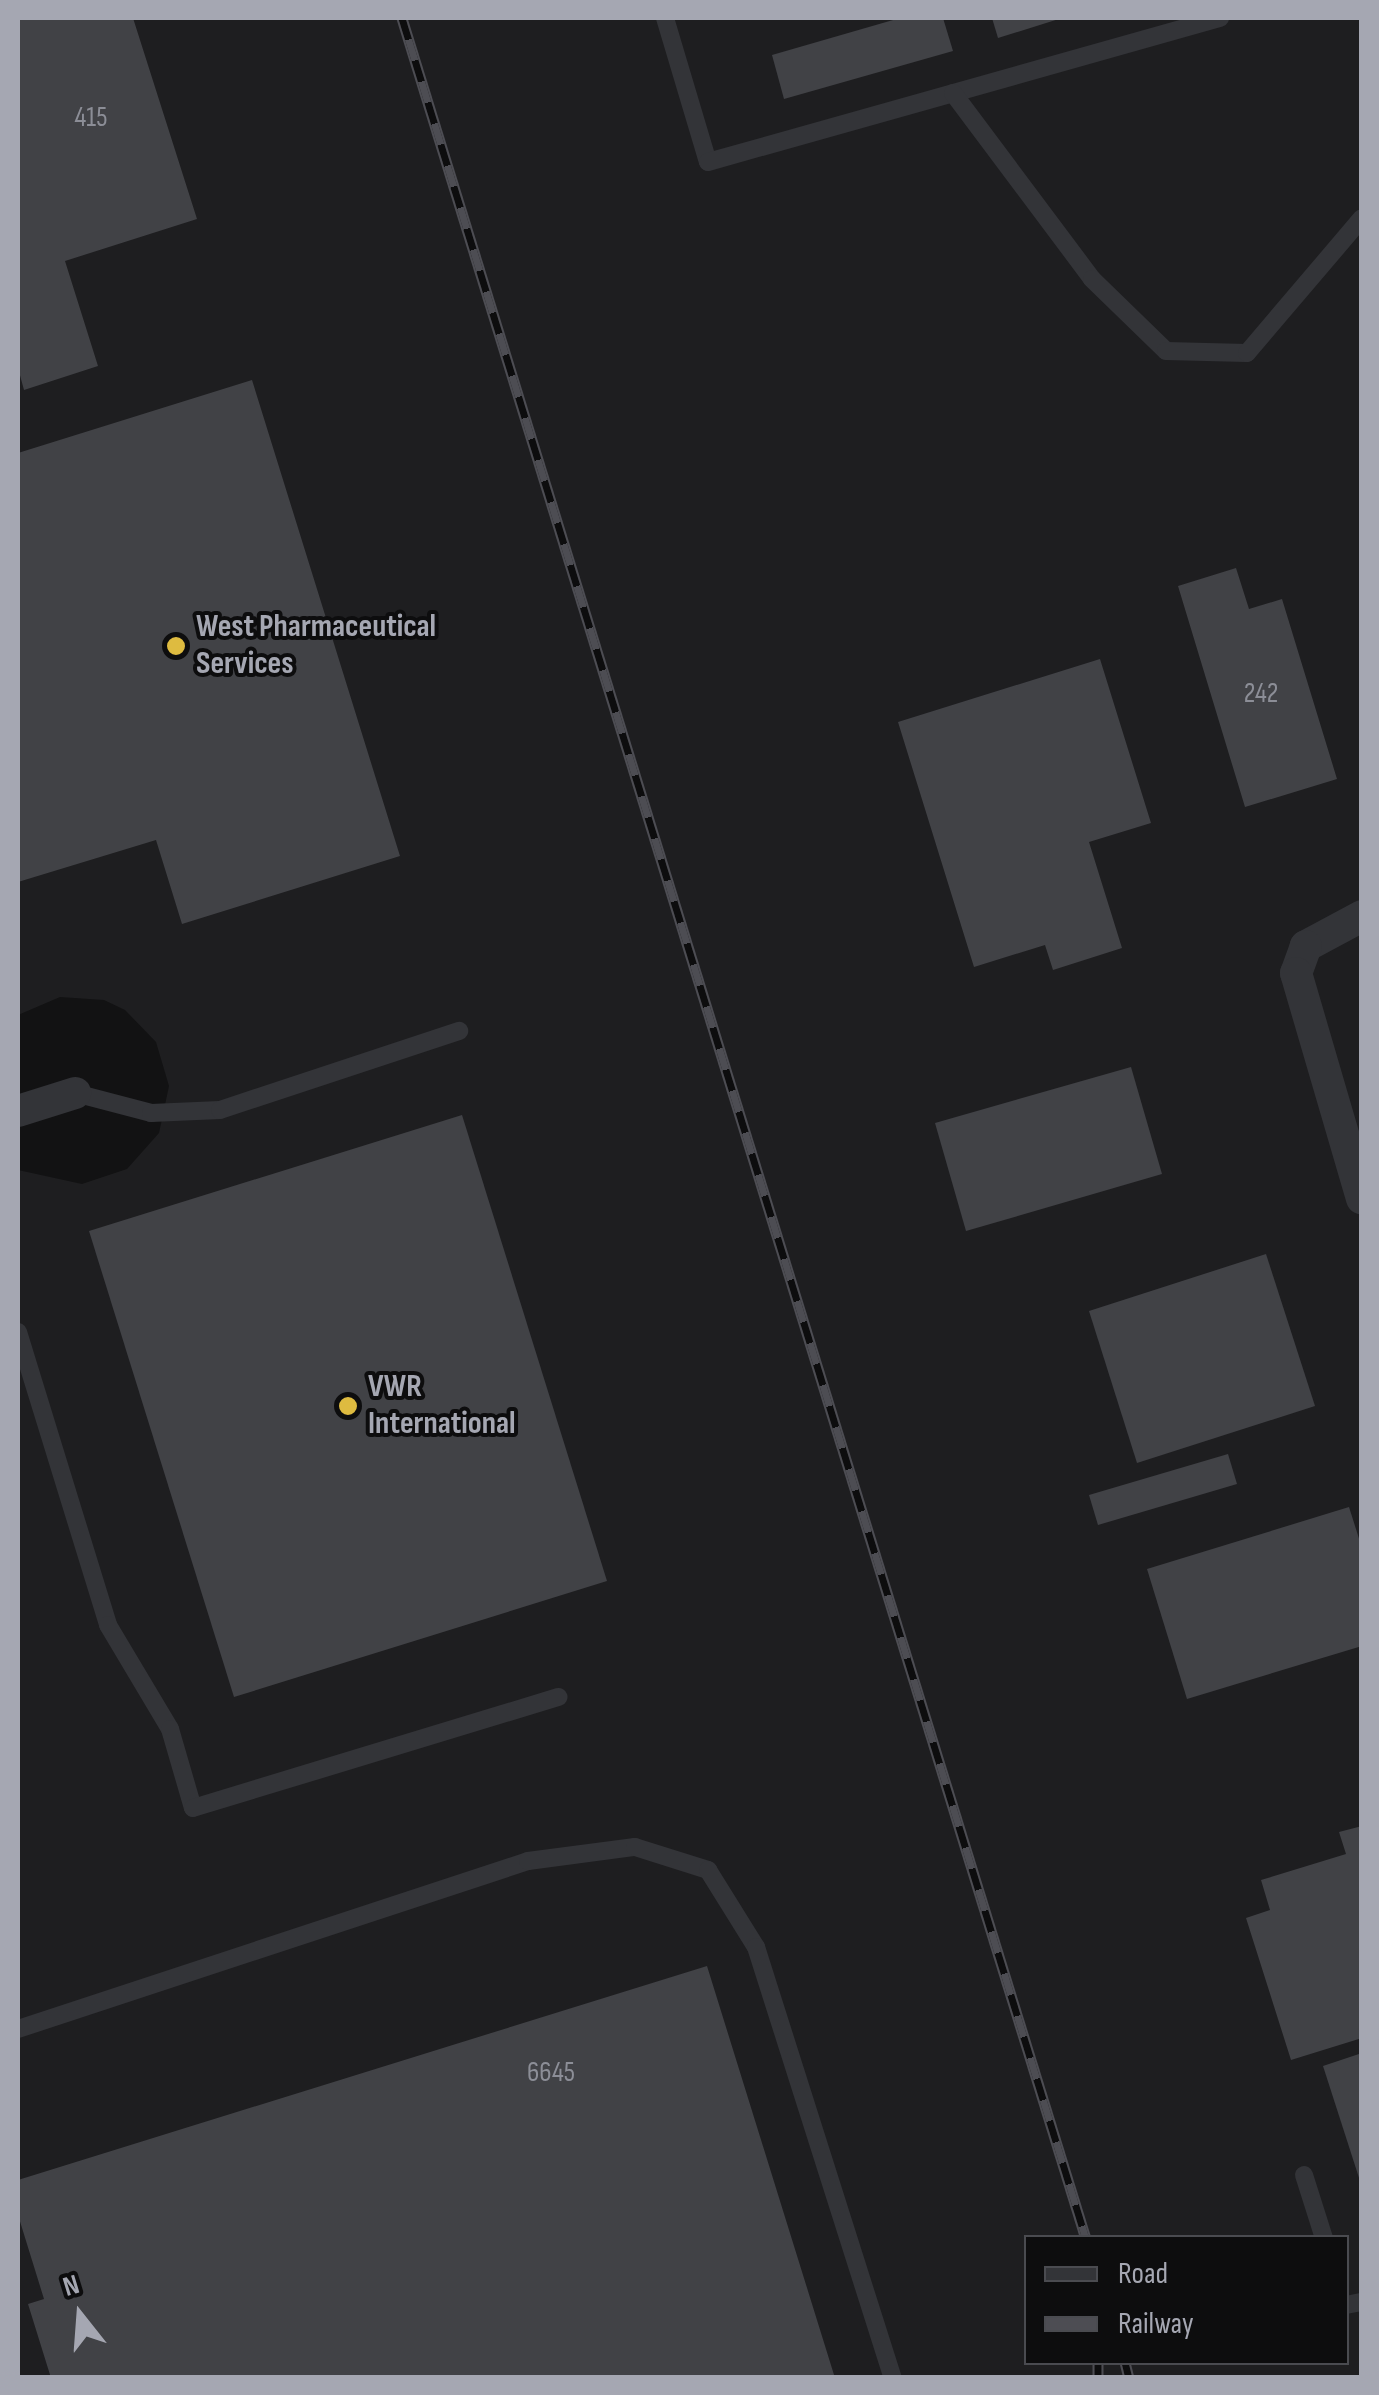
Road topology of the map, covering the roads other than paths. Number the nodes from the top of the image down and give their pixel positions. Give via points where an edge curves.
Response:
1 (666, 18) edge
2 (1220, 18) edge
3 (953, 93) junction
4 (1362, 218) edge
5 (1362, 916) edge
6 (459, 1031) dead end
7 (75, 1093) joint
8 (18, 1111) edge
9 (1362, 1199) edge
10 (18, 1332) edge
11 (560, 1697) dead end
12 (18, 2029) edge
13 (1304, 2176) dead end
14 (1323, 2235) edge
15 (893, 2378) edge

1 - 3 lane via 708,162
2 - 3 lane
3 - 4 lane via 1092,278 1166,352 1248,353
5 - 9 street via 1306,946 1296,973
6 - 7 lane via 220,1110 152,1113
7 - 8 street
10 - 11 lane via 108,1625 170,1730 193,1808
12 - 15 lane via 528,1861 635,1848 708,1870 756,1946
13 - 14 lane

